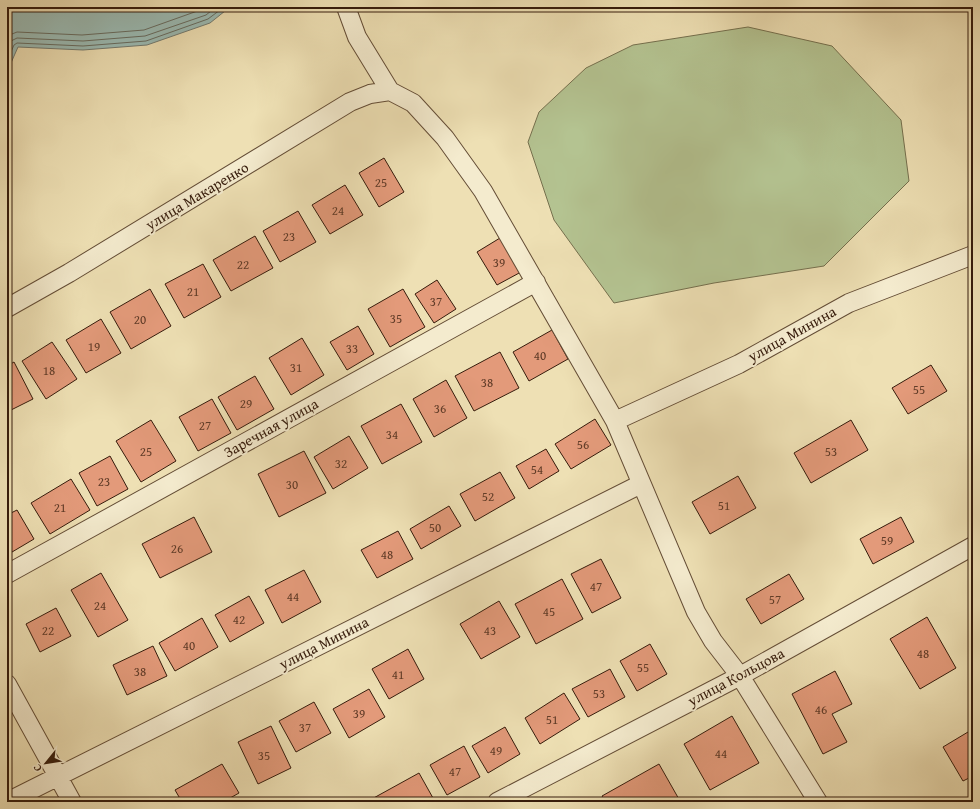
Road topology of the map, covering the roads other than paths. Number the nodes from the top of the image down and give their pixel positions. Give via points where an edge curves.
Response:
1 (346, 7) edge
2 (390, 91) junction
3 (973, 255) edge
4 (536, 282) junction
5 (7, 308) edge
6 (615, 421) junction
7 (641, 484) junction
8 (973, 546) edge
9 (7, 574) edge
10 (740, 676) junction
11 (7, 684) edge
12 (59, 777) junction
13 (7, 802) edge
14 (72, 802) edge
15 (497, 802) edge
16 (818, 802) edge

1 - 2 street via 357,37
2 - 4 street via 413,103 445,138 483,191
2 - 5 street, улица Макаренко via 370,94 350,102
3 - 6 street, улица Минина via 849,303 739,364
4 - 6 street
4 - 9 street, Заречная улица
6 - 7 street
7 - 10 street via 696,612 713,641
7 - 12 street, улица Минина
8 - 10 street, улица Кольцова
10 - 15 street, улица Кольцова
10 - 16 street
11 - 12 street
12 - 13 street, улица Минина
12 - 14 street

